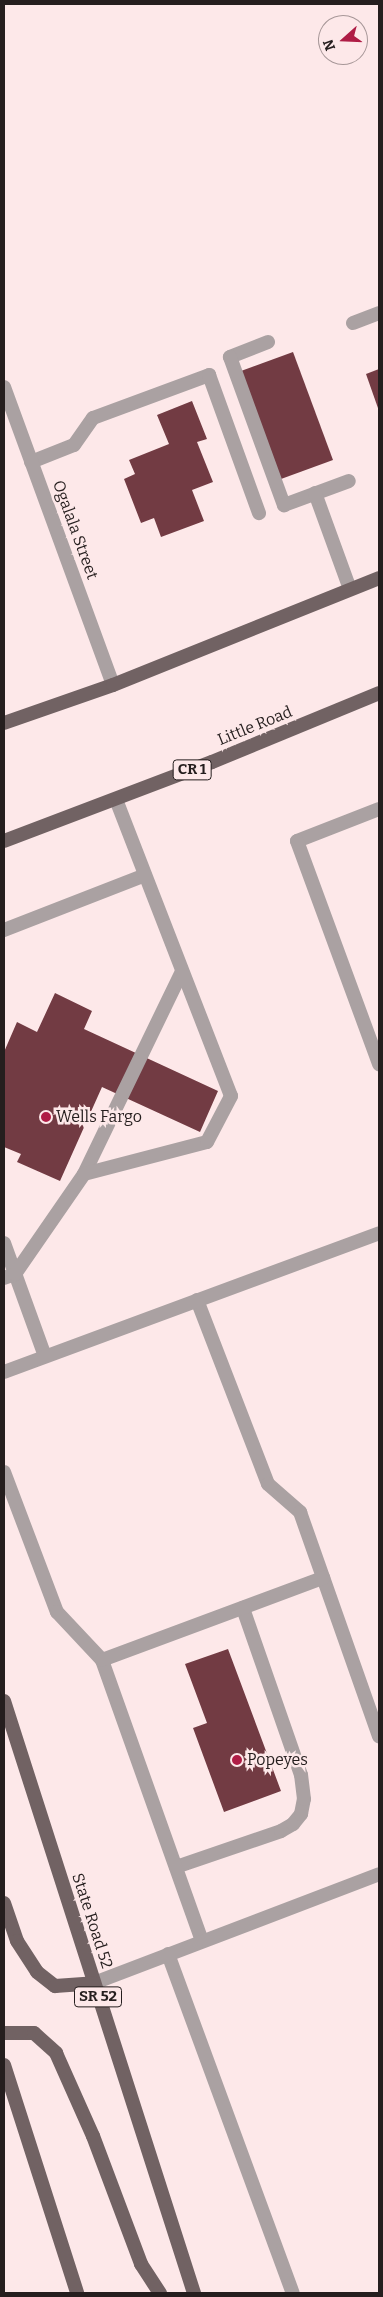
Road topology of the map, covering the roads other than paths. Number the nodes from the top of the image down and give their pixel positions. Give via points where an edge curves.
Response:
1 (379, 314) edge
2 (353, 323) dead end
3 (268, 342) dead end
4 (4, 387) edge
5 (31, 462) junction
6 (349, 481) dead end
7 (316, 494) junction
8 (259, 513) dead end
9 (379, 578) edge
10 (350, 589) junction
11 (113, 685) junction
12 (379, 693) edge
13 (4, 723) edge
14 (116, 799) junction
15 (379, 809) edge
16 (4, 841) edge
17 (145, 875) junction
18 (4, 930) edge
19 (182, 971) junction
20 (379, 1064) edge
21 (84, 1174) junction
22 (379, 1233) edge
23 (4, 1243) edge
24 (10, 1276) edge
25 (197, 1300) junction
26 (45, 1356) junction
27 (4, 1372) edge
28 (4, 1472) edge
29 (323, 1578) junction
30 (243, 1608) junction
31 (102, 1660) junction
32 (4, 1701) edge
33 (379, 1736) edge
34 (176, 1867) junction
35 (379, 1874) edge
36 (4, 1903) edge
37 (202, 1941) junction
38 (168, 1954) junction
39 (94, 1983) junction
40 (4, 2033) edge
41 (4, 2065) edge
42 (77, 2293) edge
43 (160, 2293) edge
44 (194, 2293) edge
45 (293, 2293) edge

1 - 2 street
3 - 7 street via 230,357 284,505
4 - 5 street, Ogalala Street
5 - 8 street via 74,445 93,418 209,375
5 - 11 street, Ogalala Street
6 - 7 street
7 - 10 street
9 - 10 main road
10 - 11 main road
11 - 13 main road
12 - 14 main road, Little Road / CR 1
14 - 16 main road, Little Road / CR 1
14 - 17 street
15 - 20 street via 297,841
17 - 18 street
17 - 19 street
19 - 21 street
19 - 21 street via 231,1096 207,1142
21 - 24 street
22 - 25 street
23 - 24 street
24 - 26 street
25 - 26 street
25 - 29 street via 268,1484 300,1512
26 - 27 street
28 - 31 street via 57,1612
29 - 30 street
29 - 33 street
30 - 31 street
30 - 34 street via 301,1775 304,1798 301,1814 293,1824 281,1830
31 - 34 street
32 - 39 main road, State Road 52 / SR 52
34 - 37 street
35 - 37 street
36 - 39 main road via 17,1942 37,1972 56,1986
37 - 38 street
38 - 39 street
38 - 45 street
39 - 44 main road, State Road 52 / SR 52
40 - 43 main road via 34,2033 56,2053 93,2136 141,2264
41 - 42 main road

